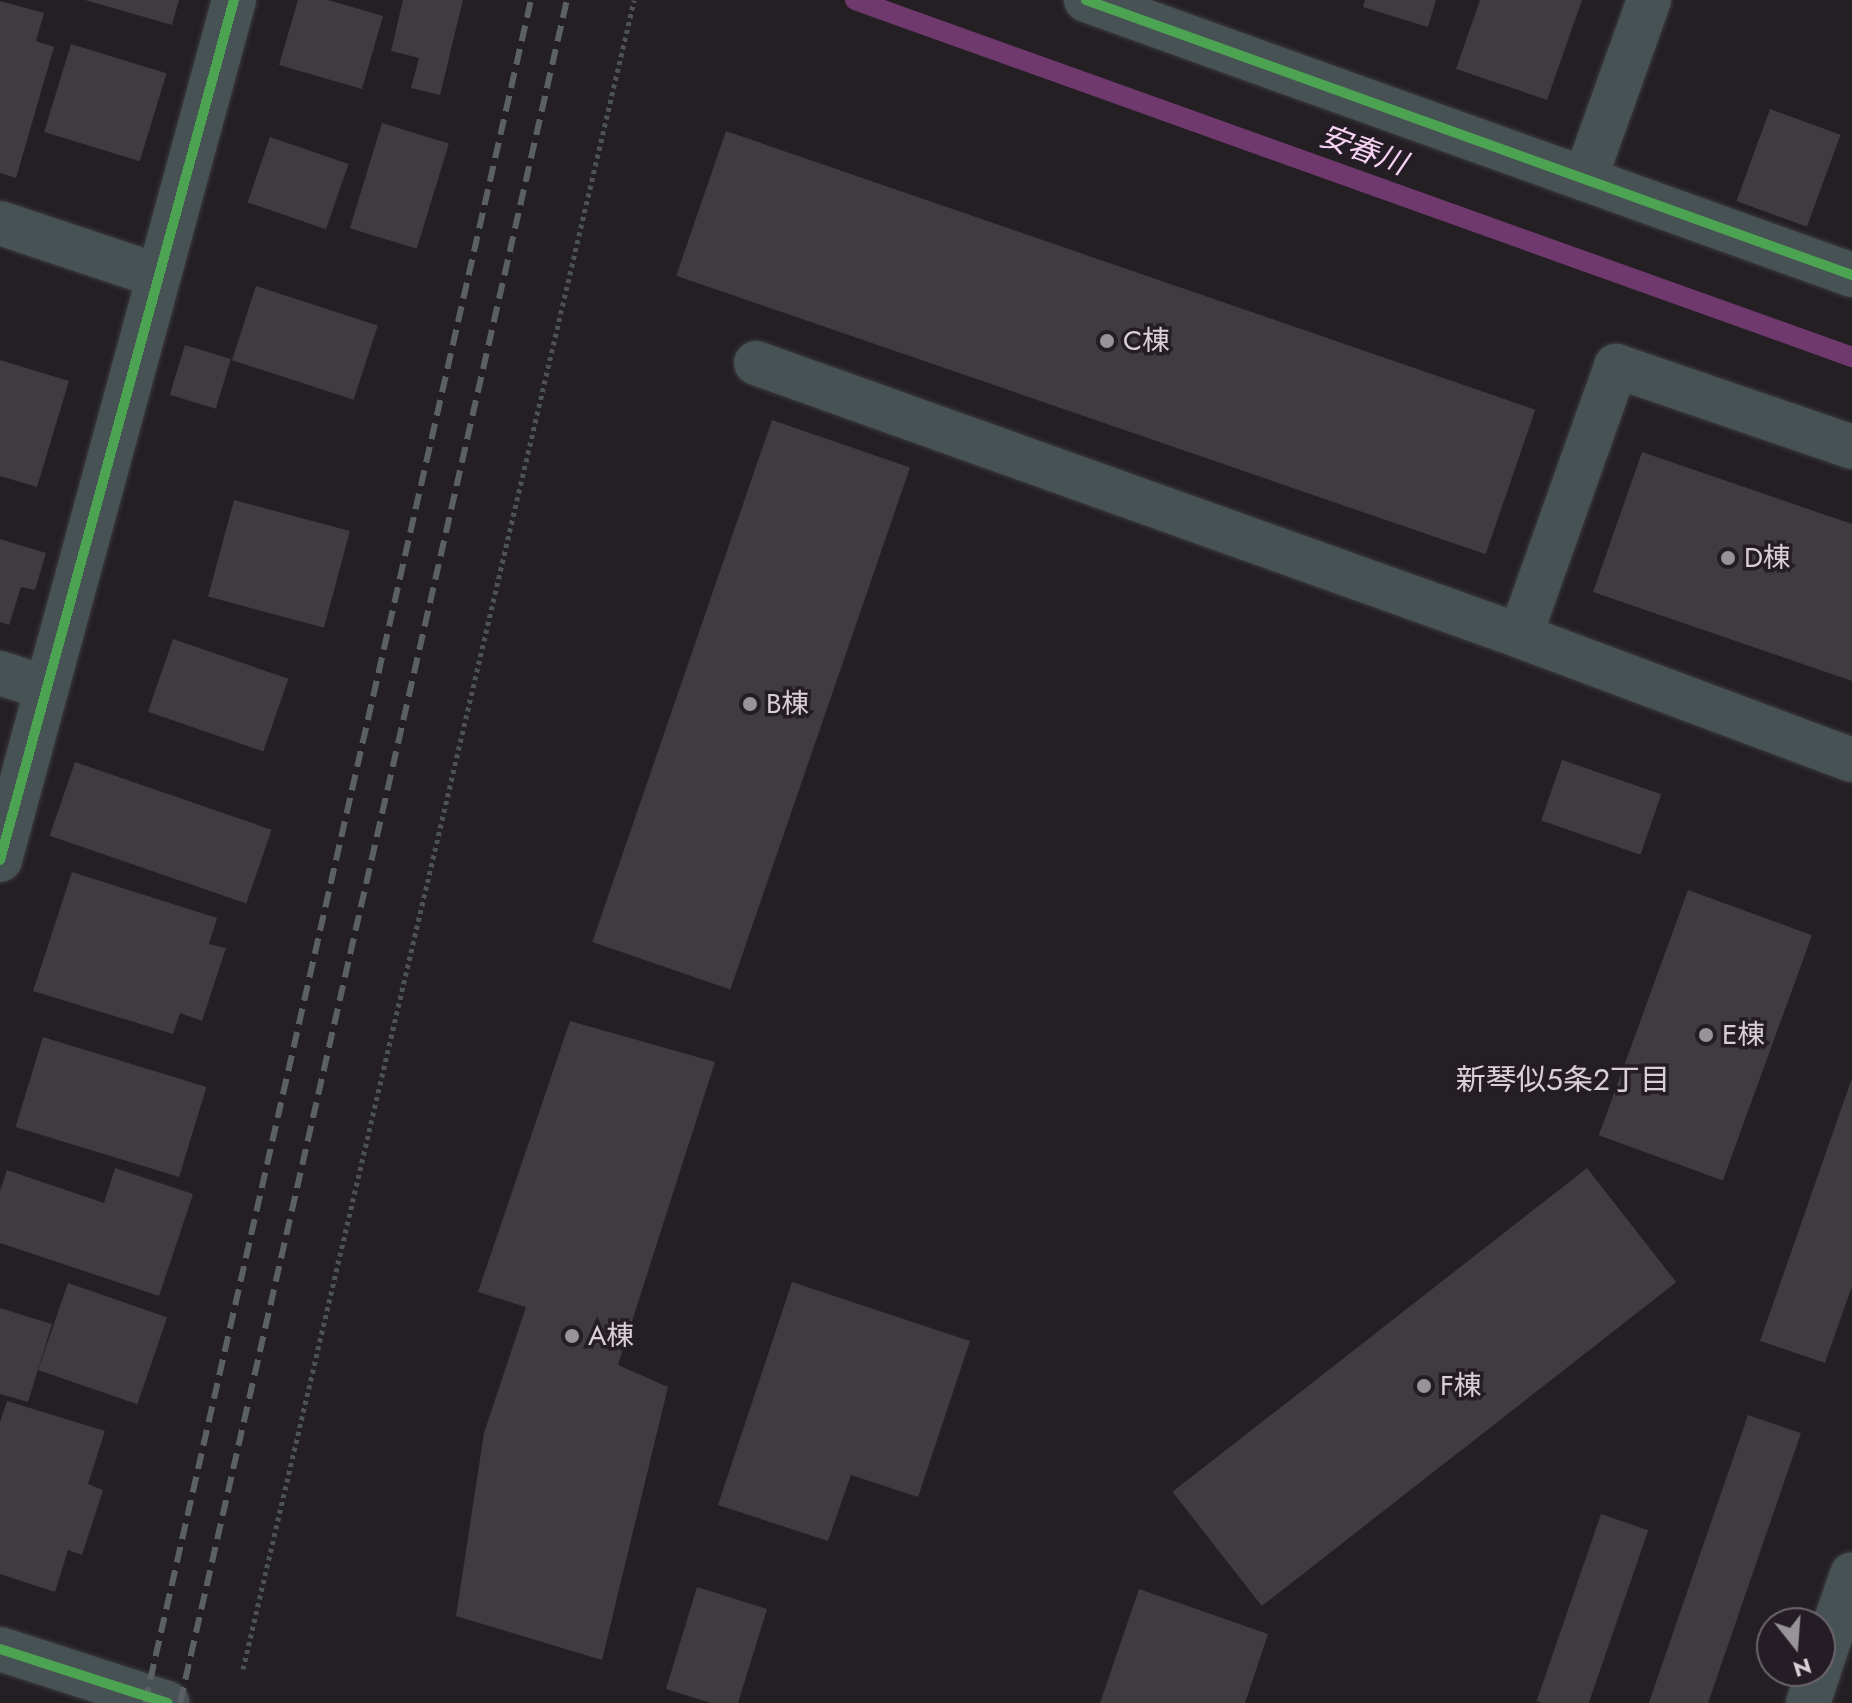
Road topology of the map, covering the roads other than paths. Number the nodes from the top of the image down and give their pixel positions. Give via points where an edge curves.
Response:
1 (234, 0) edge
2 (1086, 0) edge
3 (1649, 0) edge
4 (1585, 179) junction
5 (0, 223) edge
6 (1852, 275) edge
7 (158, 276) junction
8 (756, 363) dead end
9 (1852, 447) edge
10 (1520, 636) junction
11 (0, 673) edge
12 (46, 688) junction
13 (1852, 760) edge
14 (0, 860) edge
15 (1852, 1574) edge
16 (1836, 1620) edge
17 (0, 1649) edge
18 (167, 1703) edge

1 - 7 street
2 - 4 street
3 - 4 street
4 - 6 street
5 - 7 street
7 - 12 street
8 - 10 street
9 - 10 street via 1616,366
10 - 13 street
11 - 12 street
12 - 14 street
15 - 16 street
17 - 18 street

